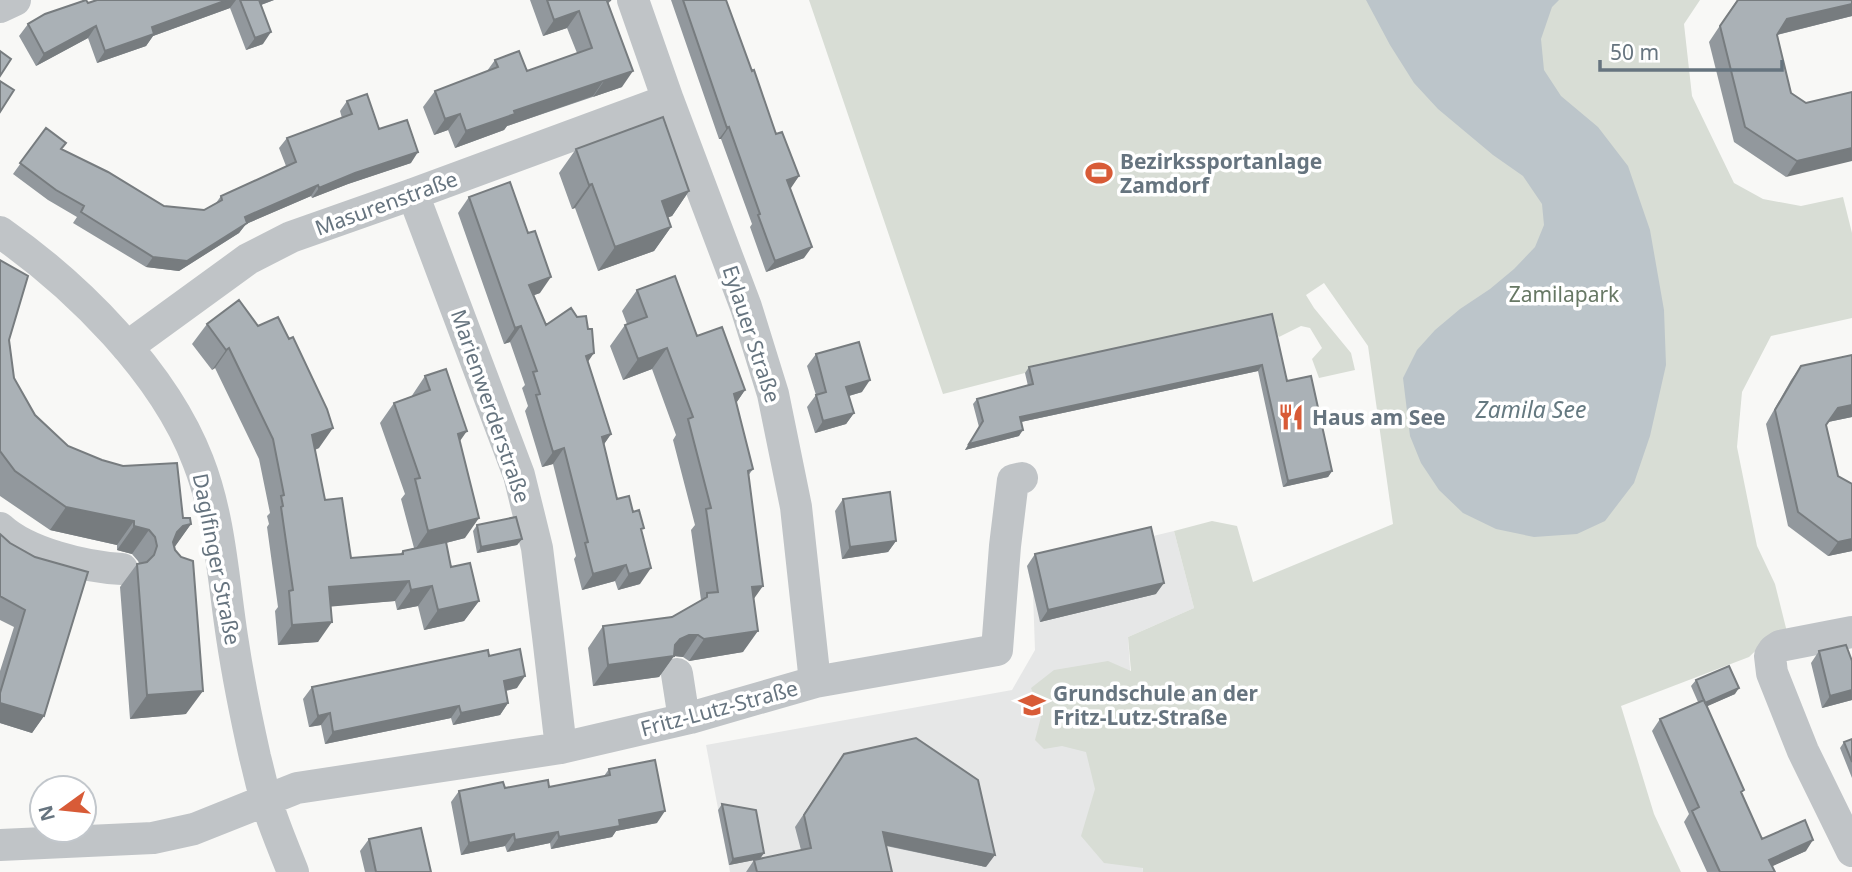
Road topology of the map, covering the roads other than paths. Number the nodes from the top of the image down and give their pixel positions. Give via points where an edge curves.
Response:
1 (15, 0) edge
2 (633, 0) edge
3 (0, 7) edge
4 (668, 100) junction
5 (413, 194) junction
6 (0, 232) edge
7 (127, 347) junction
8 (1022, 478) dead end
9 (0, 528) edge
10 (122, 569) dead end
11 (1852, 632) edge
12 (677, 674) edge
13 (815, 682) junction
14 (684, 719) junction
15 (561, 748) junction
16 (266, 801) junction
17 (0, 845) edge
18 (1852, 851) edge
19 (293, 872) edge

1 - 3 street
2 - 4 street, Eylauer Straße
4 - 5 street, Masurenstraße
4 - 13 street, Eylauer Straße via 746,307 773,394 796,508
5 - 7 street, Masurenstraße via 291,237 248,259
5 - 15 street, Marienwerderstraße via 519,475 537,548
6 - 7 street, Daglfinger Straße via 47,267
7 - 16 street, Daglfinger Straße via 188,438 208,491 208,566 232,638
8 - 13 street, Fritz-Lutz-Straße via 1013,480 997,650
9 - 10 street via 39,551
11 - 18 street via 1780,646 1770,656 1772,673 1803,751
12 - 14 street
13 - 14 street, Fritz-Lutz-Straße
14 - 15 street, Fritz-Lutz-Straße
15 - 16 street, Fritz-Lutz-Straße via 297,788
16 - 17 street, Fritz-Lutz-Straße via 194,829 153,838
16 - 19 street, Daglfinger Straße

